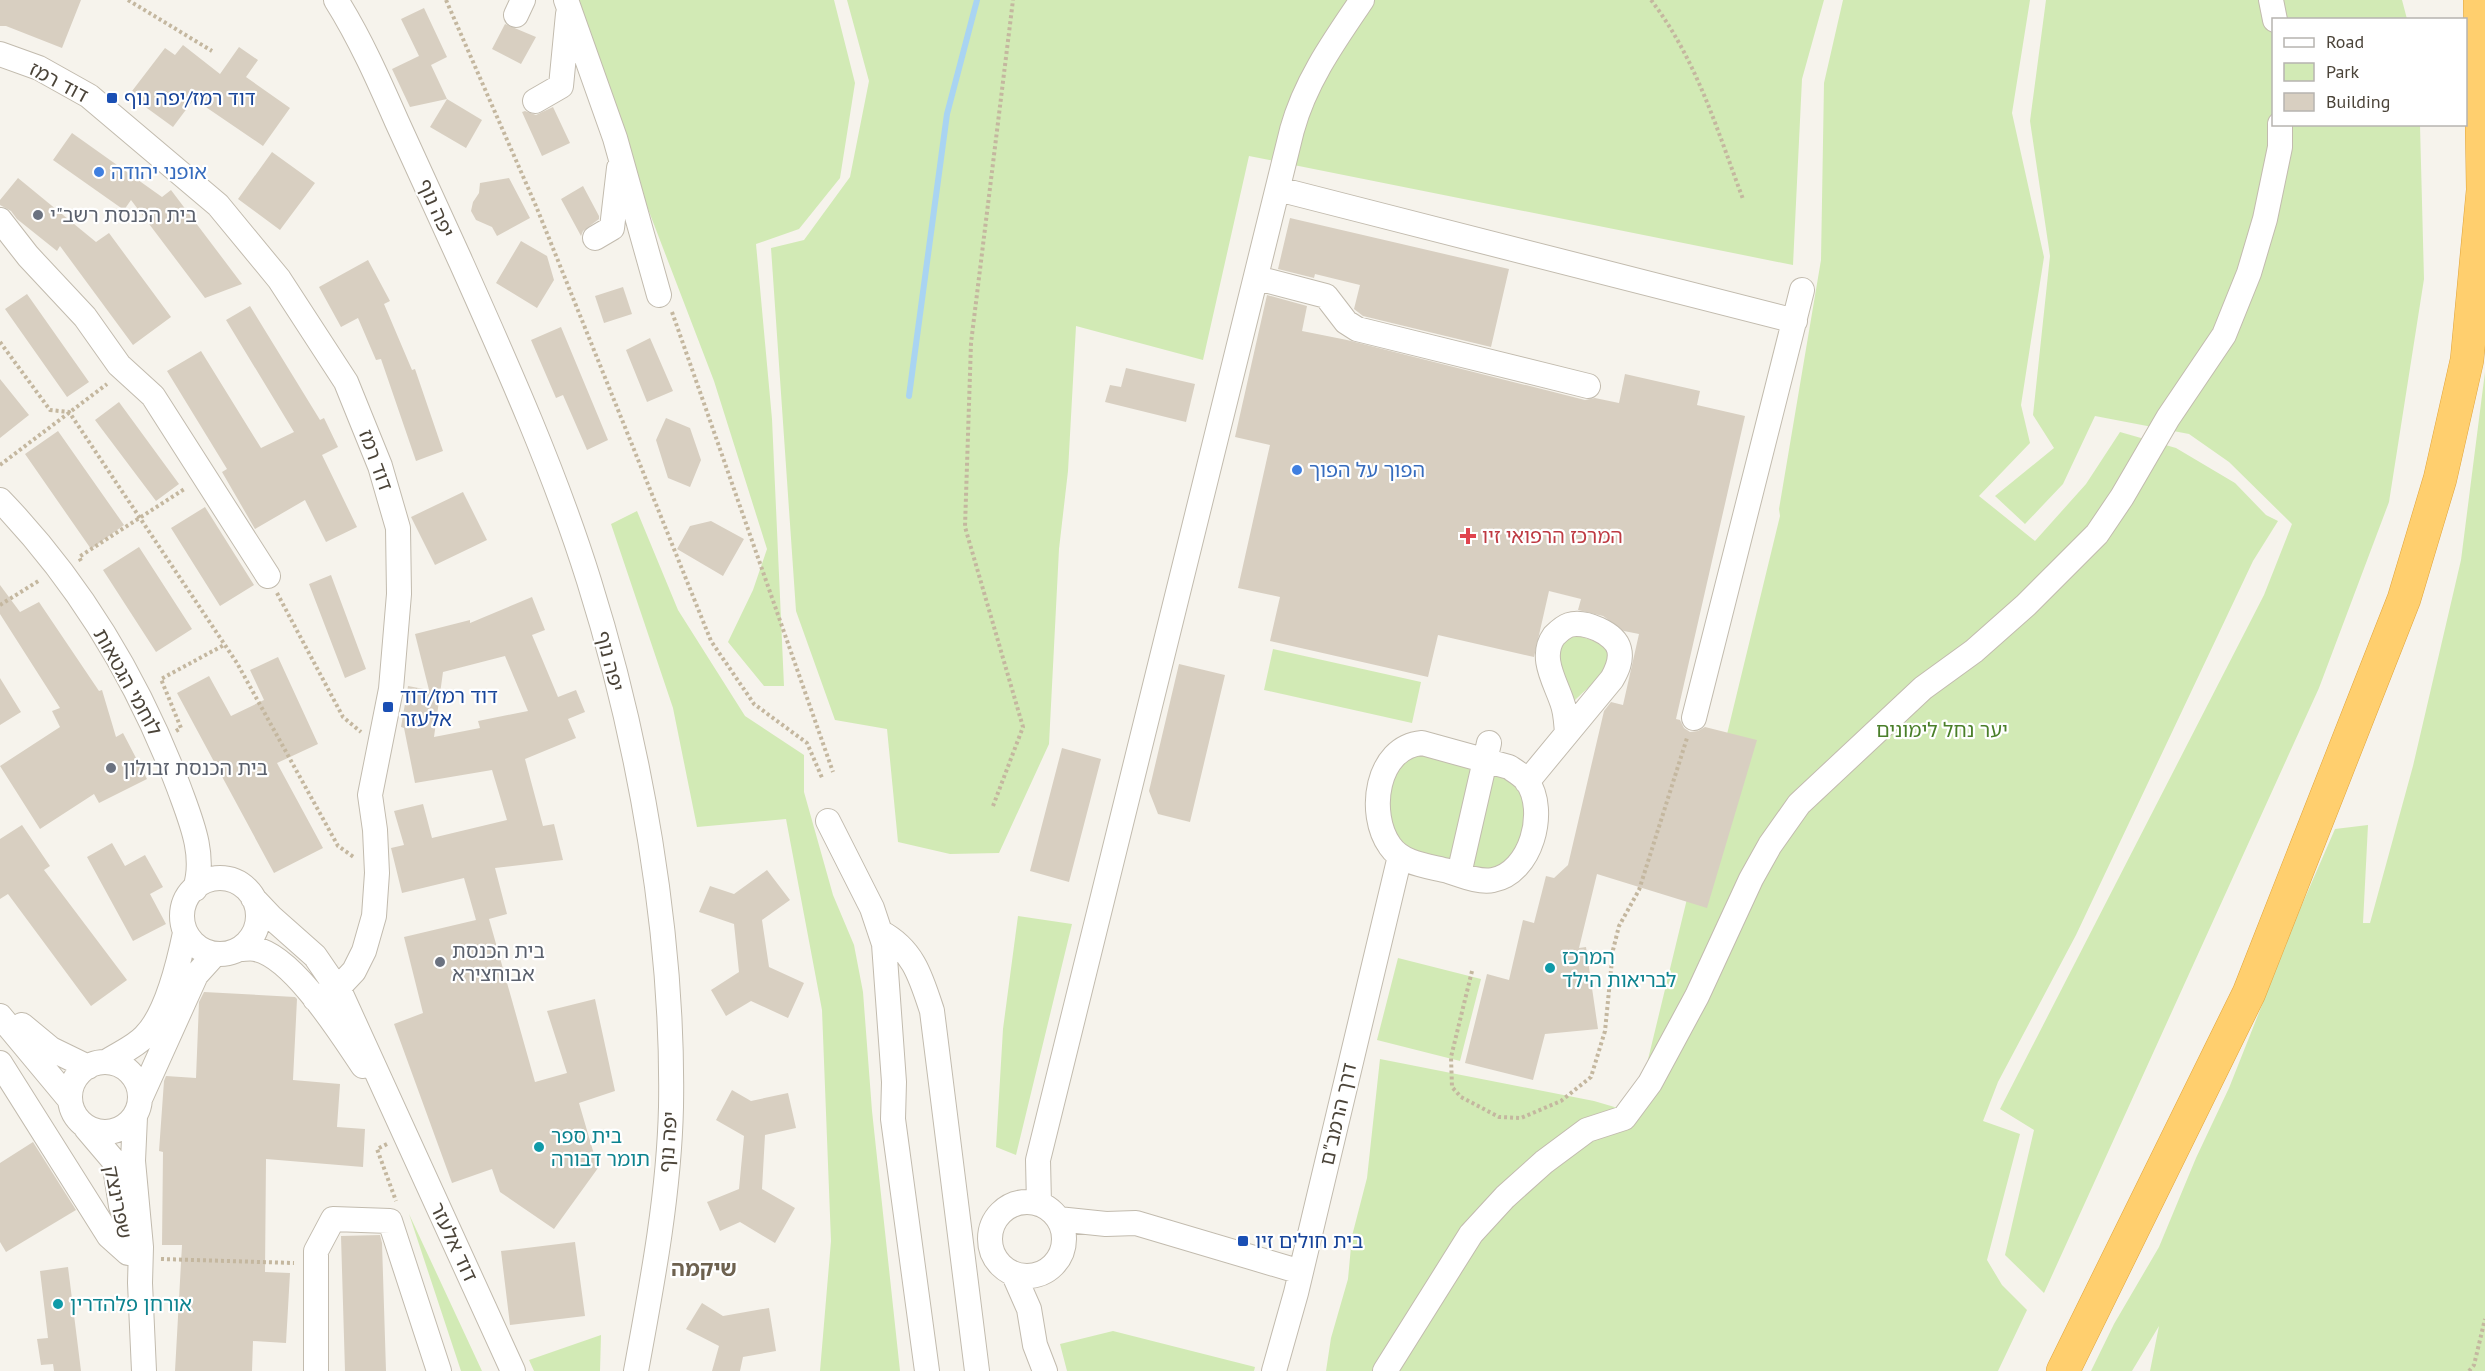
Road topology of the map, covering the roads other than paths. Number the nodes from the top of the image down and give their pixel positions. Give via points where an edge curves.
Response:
1 (336, 0) edge
2 (1362, 0) edge
3 (2271, 0) edge
4 (2480, 0) edge
5 (567, 3) edge
6 (2274, 18) edge
7 (0, 54) edge
8 (535, 101) dead end
9 (2280, 126) edge
10 (621, 156) junction
11 (1278, 189) junction
12 (0, 220) edge
13 (595, 238) dead end
14 (1257, 278) junction
15 (1802, 290) dead end
16 (658, 295) road end
17 (1795, 321) junction
18 (1588, 386) dead end
19 (0, 500) edge
20 (268, 576) road end
21 (1694, 718) road end
22 (1567, 733) dead end
23 (1487, 752) junction
24 (1527, 782) junction
25 (828, 821) dead end
26 (1400, 856) junction
27 (1459, 874) junction
28 (195, 889) junction
29 (254, 898) junction
30 (880, 932) junction
31 (186, 933) junction
32 (241, 949) junction
33 (215, 954) junction
34 (338, 988) junction
35 (315, 999) junction
36 (0, 1007) edge
37 (0, 1016) edge
38 (0, 1063) edge
39 (97, 1064) junction
40 (70, 1100) junction
41 (137, 1108) junction
42 (394, 1113) junction
43 (86, 1128) junction
44 (1038, 1160) junction
45 (1013, 1204) junction
46 (1039, 1204) junction
47 (1058, 1219) junction
48 (1106, 1224) junction
49 (1063, 1248) junction
50 (134, 1256) junction
51 (1024, 1275) junction
52 (1298, 1282) junction
53 (144, 1371) edge
54 (316, 1371) edge
55 (439, 1371) edge
56 (513, 1371) edge
57 (636, 1371) edge
58 (927, 1371) edge
59 (977, 1371) edge
60 (1045, 1371) edge
61 (1274, 1371) edge
62 (1385, 1371) edge
63 (2063, 1371) edge

1 - 57 street, יפה נוף via 384,93 482,309 549,470 589,580 634,759 663,938 671,1107 665,1185
2 - 11 street via 1324,56 1298,108
3 - 6 street
4 - 63 highway via 2482,190 2467,360 2440,479 2404,599 2249,993
5 - 8 street via 561,86
5 - 10 street
7 - 34 street, דוד רמז via 39,68 89,96 218,205 279,279 346,382 380,466 398,528 398,606 390,689 370,795 377,873 374,916 364,951 354,971
9 - 62 street via 2280,147 2265,219 2224,335 2097,534 2026,605 1974,651 1923,688 1798,804 1751,879 1697,996 1650,1083 1624,1118 1587,1130 1505,1197 1471,1234
10 - 13 street via 612,228
10 - 16 street
11 - 14 street
11 - 17 street
12 - 20 street via 85,317 126,371 153,396
14 - 18 street via 1326,296 1346,322 1357,329
14 - 44 street
15 - 17 street
17 - 21 street
19 - 28 street, לוחמי הגטאות via 59,569 144,704 194,830 199,875
22 - 24 street
23 - 24 street
23 - 26 street via 1422,743 1411,744 1392,759 1383,775 1377,812 1390,847
23 - 27 street
24 - 27 street via 1533,794 1536,821 1521,860 1515,868 1493,880
25 - 30 street
26 - 27 street
26 - 52 street, דרך הרמב"ם
28 - 29 street via 215,878 229,879 245,887
28 - 31 street via 183,907
29 - 32 street via 257,928
29 - 34 street, דוד אלעזר via 315,956
30 - 58 street via 894,1082 893,1119
30 - 59 street via 896,940 918,970 932,1011
31 - 33 street via 193,944
31 - 39 street via 171,986 155,1023 145,1037
32 - 33 street
32 - 35 street, דוד אלעזר via 255,949 279,962
33 - 41 street via 196,975
34 - 35 street, דוד רמז
34 - 42 street, דוד אלעזר
35 - 42 street, דוד אלעזר
36 - 39 street via 51,1049
37 - 40 street
38 - 50 street via 109,1236
39 - 40 street via 75,1078
39 - 41 street via 118,1065 128,1071 136,1081
40 - 43 street via 72,1111
41 - 43 street via 118,1130 108,1133
41 - 50 street, שפרינצק
42 - 56 street, דוד אלעזר
43 - 50 street, שפרינצק via 114,1161
44 - 45 street
44 - 46 street
45 - 46 street
45 - 51 street via 998,1216 989,1233 990,1246 1003,1268
46 - 47 street
47 - 48 street
47 - 49 street via 1063,1228
48 - 49 street
48 - 52 street via 1136,1223
49 - 51 street via 1053,1266
50 - 53 street, שפרינצק via 140,1283
51 - 60 street via 1035,1345
52 - 61 street, דרך הרמב"ם
54 - 55 street via 316,1251 333,1219 390,1221

